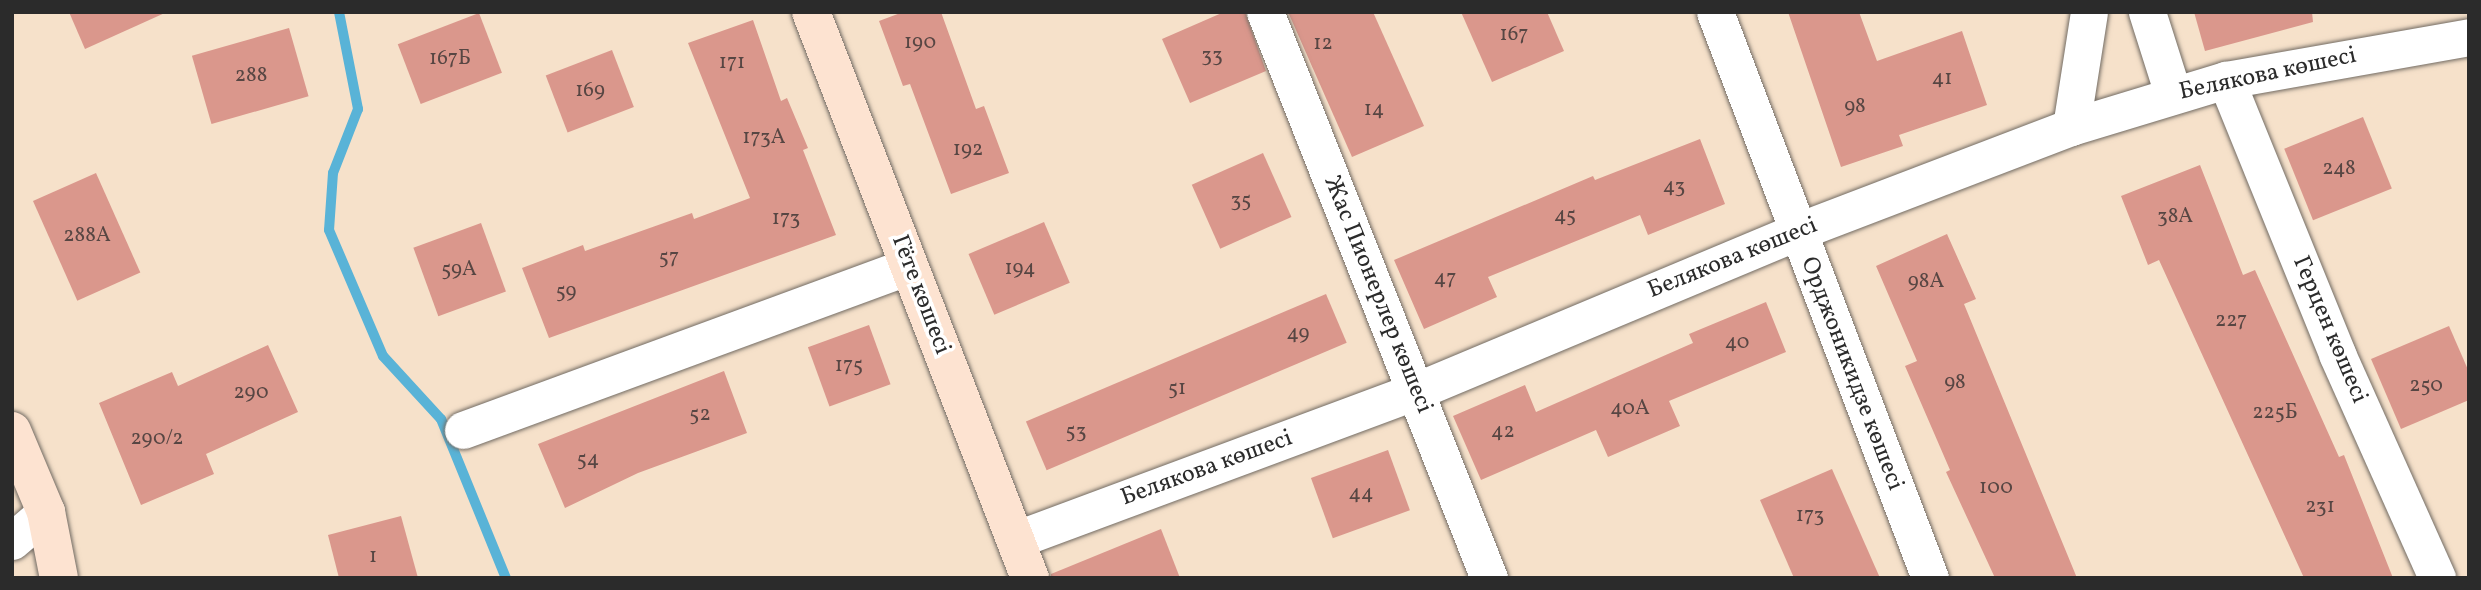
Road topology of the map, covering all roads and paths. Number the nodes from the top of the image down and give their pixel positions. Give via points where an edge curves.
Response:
1 (811, 12) edge
2 (1265, 12) edge
3 (1715, 12) edge
4 (2090, 12) edge
5 (2147, 12) edge
6 (2469, 37) edge
7 (2226, 80) junction
8 (2173, 94) junction
9 (2071, 127) junction
10 (1796, 232) junction
11 (909, 266) junction
12 (1416, 391) junction
13 (463, 430) dead end
14 (12, 431) edge
15 (46, 512) junction
16 (1015, 540) junction
17 (12, 541) edge
18 (59, 578) edge
19 (1030, 578) edge
20 (1489, 578) edge
21 (1930, 578) edge
22 (2437, 578) edge

1 - 11 street, Гёте көшесі
2 - 12 street, Жас Пионерлер көшесі
3 - 10 street, Орджоникидзе көшесі
4 - 9 street
5 - 8 street
6 - 7 street, Белякова көшесі
7 - 8 street, Белякова көшесі
7 - 22 street, Герцен көшесі via 2337,354
8 - 9 street, Белякова көшесі
9 - 10 street, Белякова көшесі
10 - 12 street, Белякова көшесі
10 - 21 street, Орджоникидзе көшесі
11 - 13 street
11 - 16 street, Гёте көшесі
12 - 16 street, Белякова көшесі
12 - 20 street, Жас Пионерлер көшесі
14 - 15 street
15 - 17 street
15 - 18 street
16 - 19 street, Гёте көшесі

